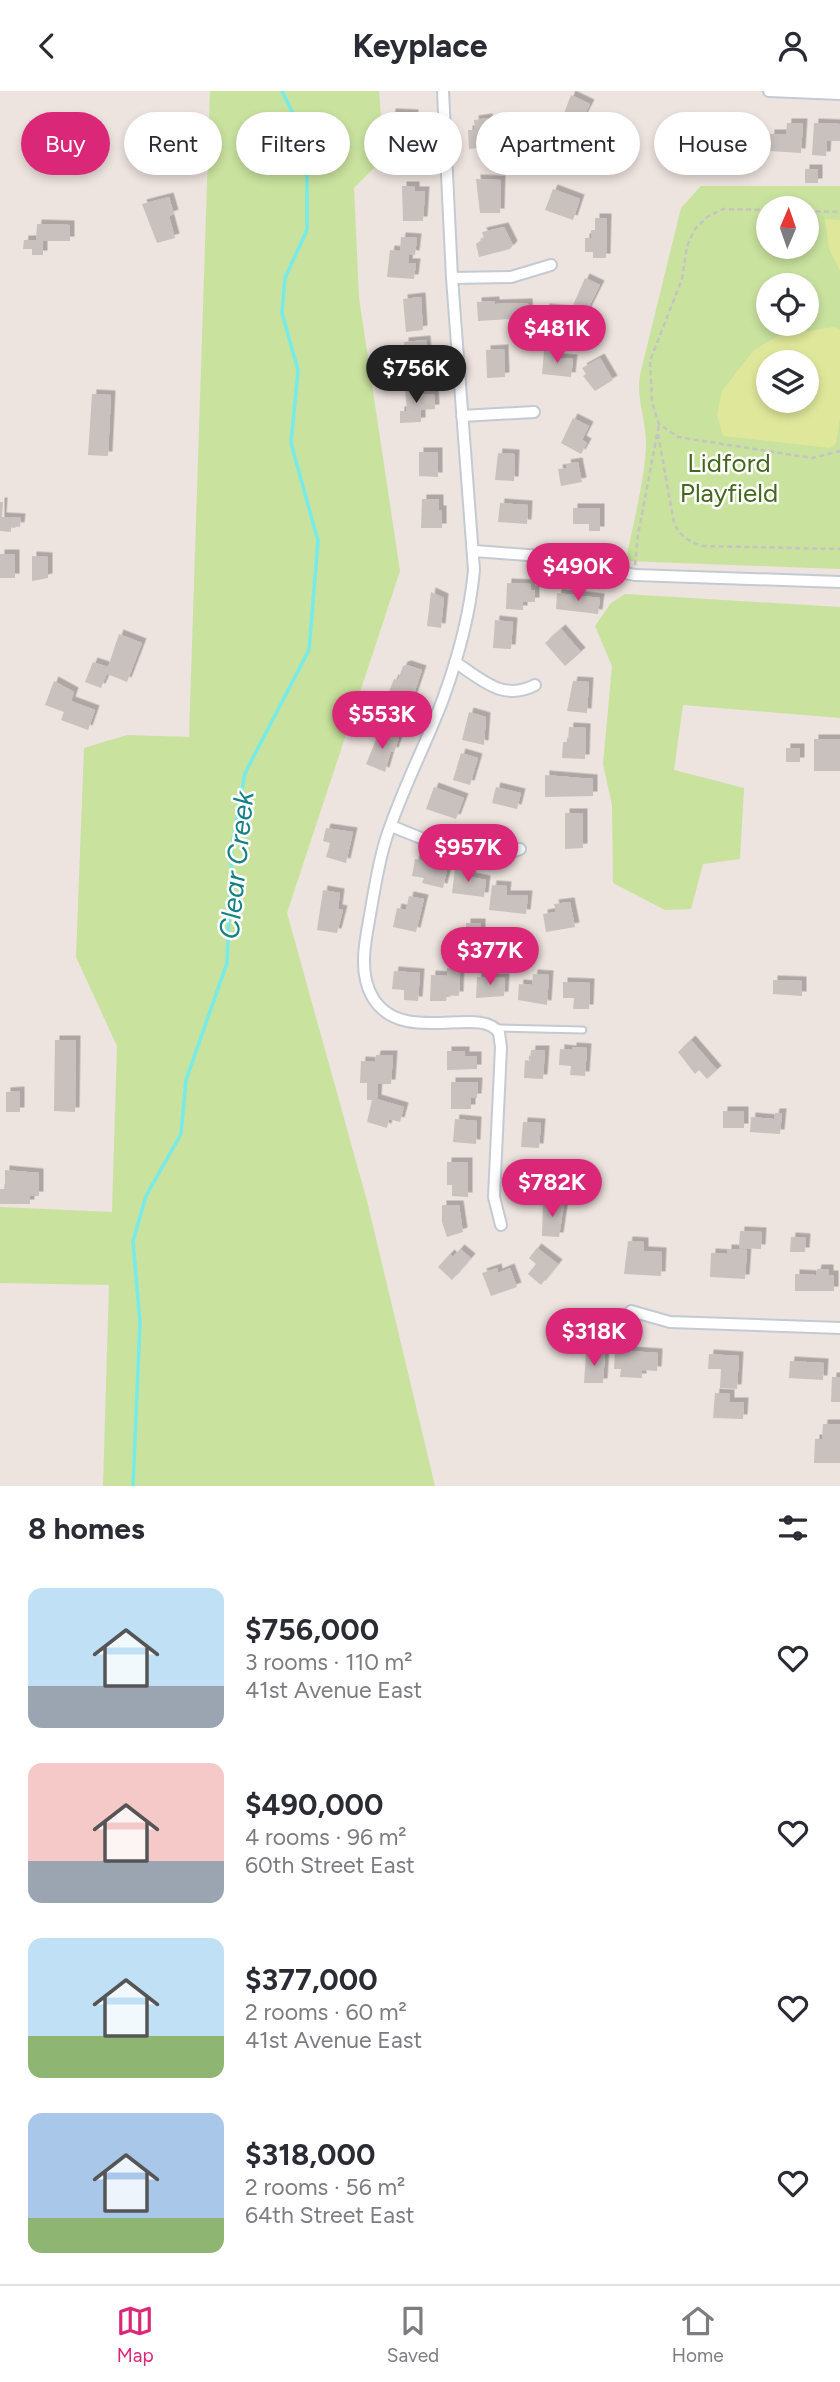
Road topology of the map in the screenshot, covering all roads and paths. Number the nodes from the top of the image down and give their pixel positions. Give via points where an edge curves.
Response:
1 (443, 91) edge
2 (769, 91) edge
3 (840, 94) edge
4 (756, 209) edge
5 (819, 212) edge
6 (840, 212) edge
7 (551, 265) dead end
8 (452, 278) junction
9 (534, 412) dead end
10 (462, 416) junction
11 (659, 424) junction
12 (658, 434) junction
13 (840, 451) edge
14 (840, 549) edge
15 (475, 551) junction
16 (635, 575) junction
17 (840, 582) edge
18 (455, 661) junction
19 (535, 685) dead end
20 (391, 826) junction
21 (520, 849) dead end
22 (496, 1028) junction
23 (583, 1030) dead end
24 (501, 1225) dead end
25 (631, 1311) dead end
26 (840, 1328) edge

1 - 8 street
2 - 3 street
4 - 11 path via 723,209 707,217 687,246 682,279 649,361
5 - 6 path
7 - 8 street via 511,278
8 - 10 street
9 - 10 street
10 - 15 street
11 - 12 path
11 - 13 path via 678,437 812,459
12 - 14 path via 674,523 690,542
12 - 16 path
15 - 16 street via 549,557
15 - 18 street via 470,601
16 - 17 street
18 - 19 street via 504,692
18 - 20 street
20 - 21 street via 469,852 505,854
20 - 22 street via 365,948 365,979 372,996 387,1014 401,1021
22 - 23 lane
22 - 24 street via 501,1047 494,1197
25 - 26 street via 670,1322

